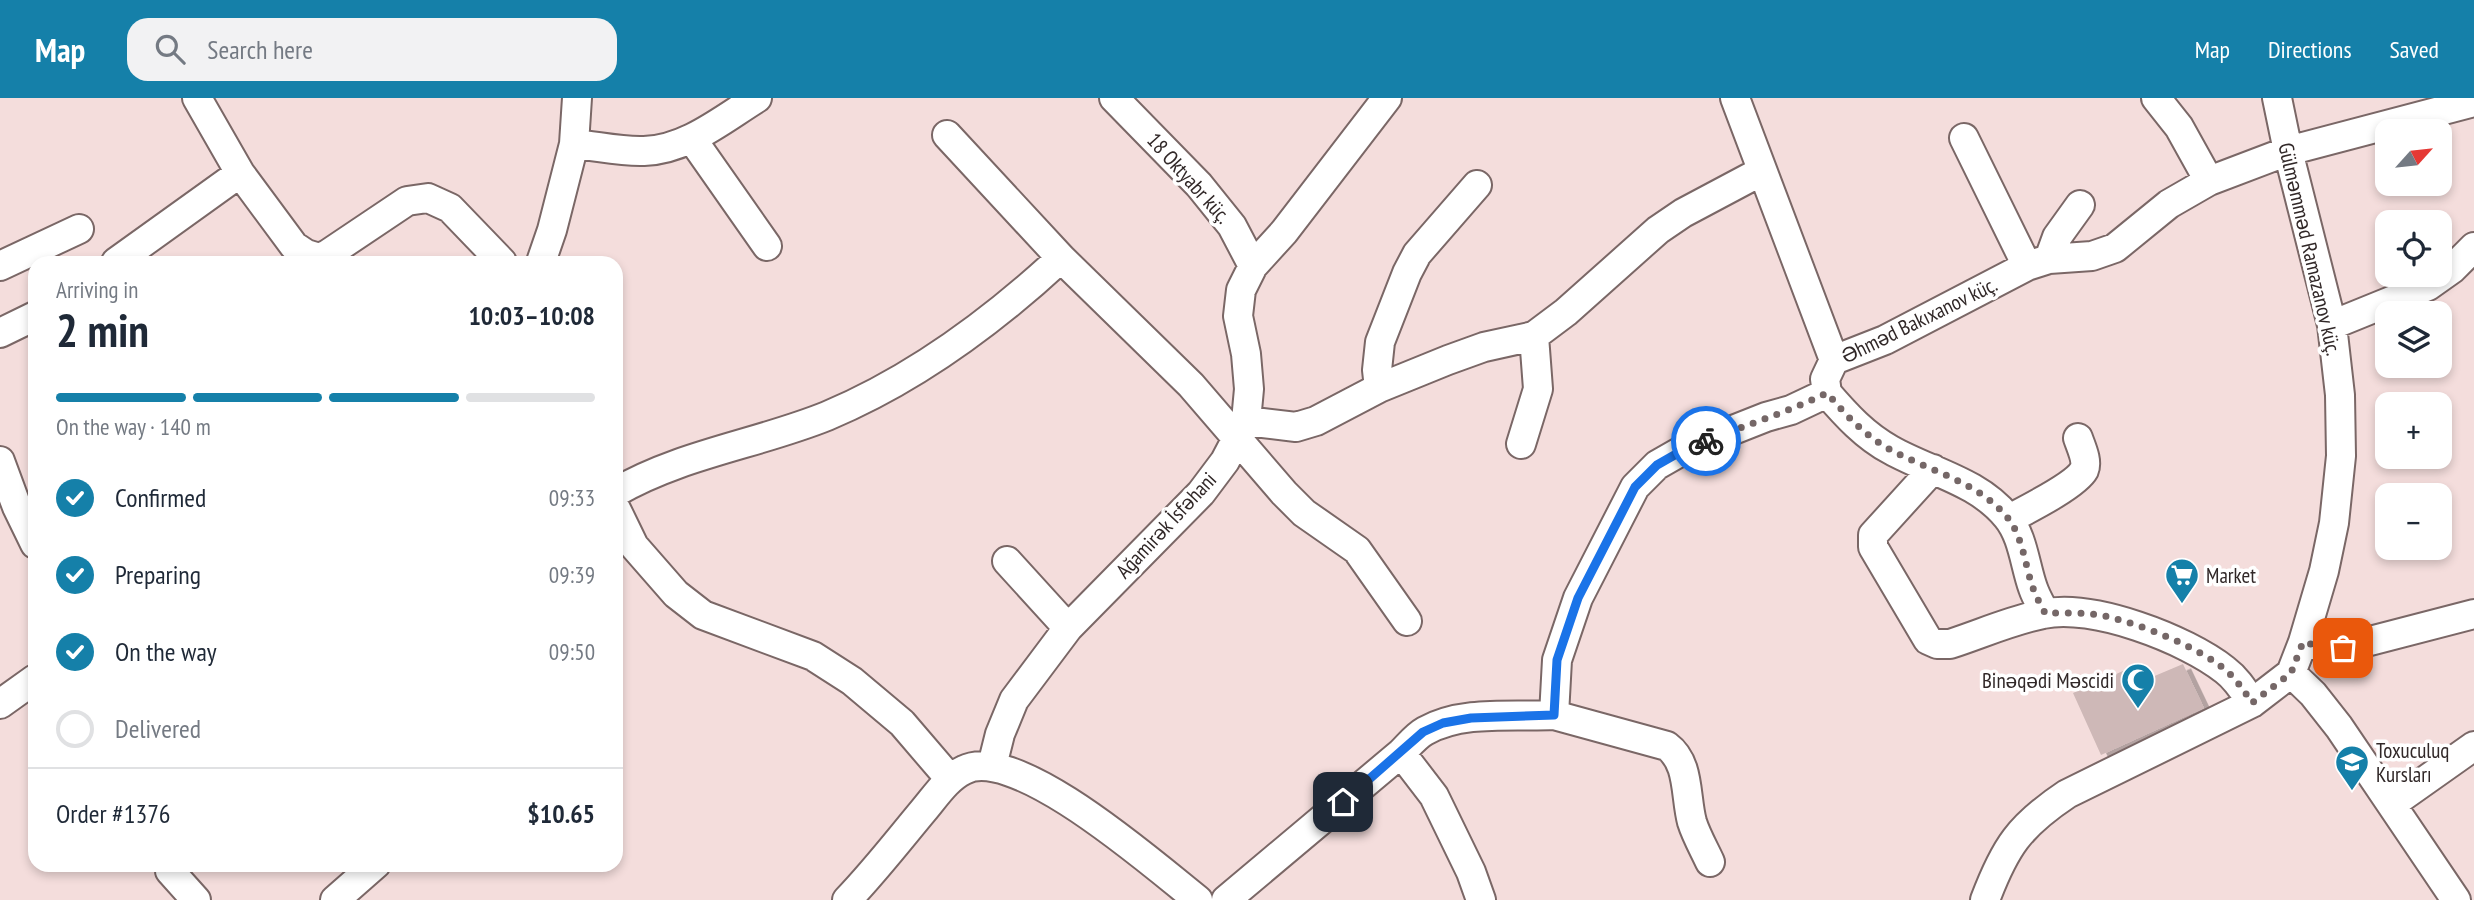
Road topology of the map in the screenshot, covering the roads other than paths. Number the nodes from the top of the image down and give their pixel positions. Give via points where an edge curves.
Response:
1 (197, 98) edge
2 (577, 98) edge
3 (757, 98) edge
4 (1114, 98) edge
5 (1387, 98) edge
6 (1735, 98) edge
7 (2155, 98) edge
8 (2277, 98) edge
9 (2474, 102) edge
10 (2440, 105) edge
11 (947, 135) dead end
12 (1964, 138) dead end
13 (692, 139) junction
14 (574, 144) junction
15 (2288, 151) junction
16 (1762, 171) junction
17 (240, 173) junction
18 (2209, 181) junction
19 (1477, 185) dead end
20 (2080, 205) dead end
21 (79, 229) dead end
22 (767, 246) dead end
23 (2474, 247) edge
24 (124, 256) edge
25 (312, 256) edge
26 (324, 256) edge
27 (496, 256) edge
28 (543, 256) edge
29 (1060, 258) junction
30 (2038, 263) junction
31 (1252, 266) junction
32 (0, 267) edge
33 (28, 320) edge
34 (2332, 325) junction
35 (0, 333) edge
36 (1534, 336) junction
37 (1834, 360) junction
38 (1379, 388) junction
39 (1827, 393) junction
40 (1241, 430) junction
41 (2078, 438) dead end
42 (1521, 444) dead end
43 (0, 461) edge
44 (1933, 469) junction
45 (623, 488) edge
46 (26, 501) edge
47 (2009, 519) junction
48 (623, 523) edge
49 (1007, 561) dead end
50 (2045, 613) junction
51 (2474, 614) edge
52 (1407, 621) dead end
53 (1068, 628) junction
54 (2303, 642) junction
55 (2291, 673) junction
56 (28, 684) edge
57 (2252, 703) junction
58 (0, 704) edge
59 (1554, 715) junction
60 (2474, 746) edge
61 (1401, 753) junction
62 (992, 766) junction
63 (950, 779) junction
64 (2392, 804) junction
65 (1710, 862) dead end
66 (171, 872) edge
67 (367, 872) edge
68 (861, 895) edge
69 (196, 900) edge
70 (335, 900) edge
71 (1198, 900) edge
72 (1226, 900) edge
73 (1480, 900) edge
74 (1985, 900) edge
75 (2456, 900) edge

1 - 17 street
2 - 14 street
3 - 13 street
4 - 31 street, 18 Oktyabr küç. via 1199,185 1232,226
5 - 31 street, Ağamirək İsfəhani via 1284,232
6 - 16 street
7 - 18 street via 2179,127
8 - 15 street, Gülməmməd Ramazanov küç.
9 - 10 street, Əhməd Bakıxanov küç.
10 - 15 street, Əhməd Bakıxanov küç.
11 - 29 street
12 - 30 street
13 - 14 street via 645,151
13 - 22 street
14 - 28 street
15 - 18 street, Əhməd Bakıxanov küç.
15 - 34 street, Gülməmməd Ramazanov küç.
16 - 36 street via 1658,230
16 - 37 street
17 - 24 street
17 - 25 street via 294,246
18 - 30 street, Əhməd Bakıxanov küç. via 2169,204 2115,248
19 - 38 street via 1417,254 1407,273 1380,342
20 - 30 street
21 - 32 street
23 - 34 street via 2428,286
26 - 27 street via 407,201 428,198 450,208
29 - 40 street
29 - 45 street via 962,338 885,387 827,416 659,470
30 - 37 street, Əhməd Bakıxanov küç. via 1885,340
31 - 40 street, Ağamirək İsfəhani via 1241,290 1238,316 1250,389
33 - 35 street
34 - 54 street, Gülməmməd Ramazanov küç. via 2342,456 2324,571
36 - 38 street via 1484,347
36 - 42 street via 1538,389
37 - 39 street, Əhməd Bakıxanov küç. via 1825,379
38 - 40 street via 1296,427
39 - 44 street via 1867,436
39 - 59 street via 1685,449 1657,465 1635,487 1578,598 1557,660
40 - 52 street via 1304,513 1357,550
40 - 53 street, Ağamirək İsfəhani via 1201,494
41 - 47 street via 2085,469 2076,480
43 - 46 street
44 - 47 street via 1991,500
44 - 50 street via 1874,535 1873,547 1928,640 1950,644
47 - 50 street
48 - 63 street via 634,546 676,594 703,615 813,656 852,681 902,723
49 - 53 street
50 - 57 street via 2104,616 2156,633 2227,671
51 - 54 street via 2343,648
53 - 62 street, Ağamirək İsfəhani via 1014,700
54 - 55 street, Gülməmməd Ramazanov küç.
55 - 57 street
55 - 64 street via 2339,727
56 - 58 street
57 - 74 street via 2042,810 2010,844
59 - 61 street via 1443,723 1423,732
59 - 65 street via 1667,746 1677,754 1692,823
60 - 64 street
61 - 72 street
61 - 73 street via 1434,796
62 - 63 street via 975,765
62 - 71 street via 1016,773 1084,811
63 - 68 street
64 - 75 street
66 - 69 street
67 - 70 street

